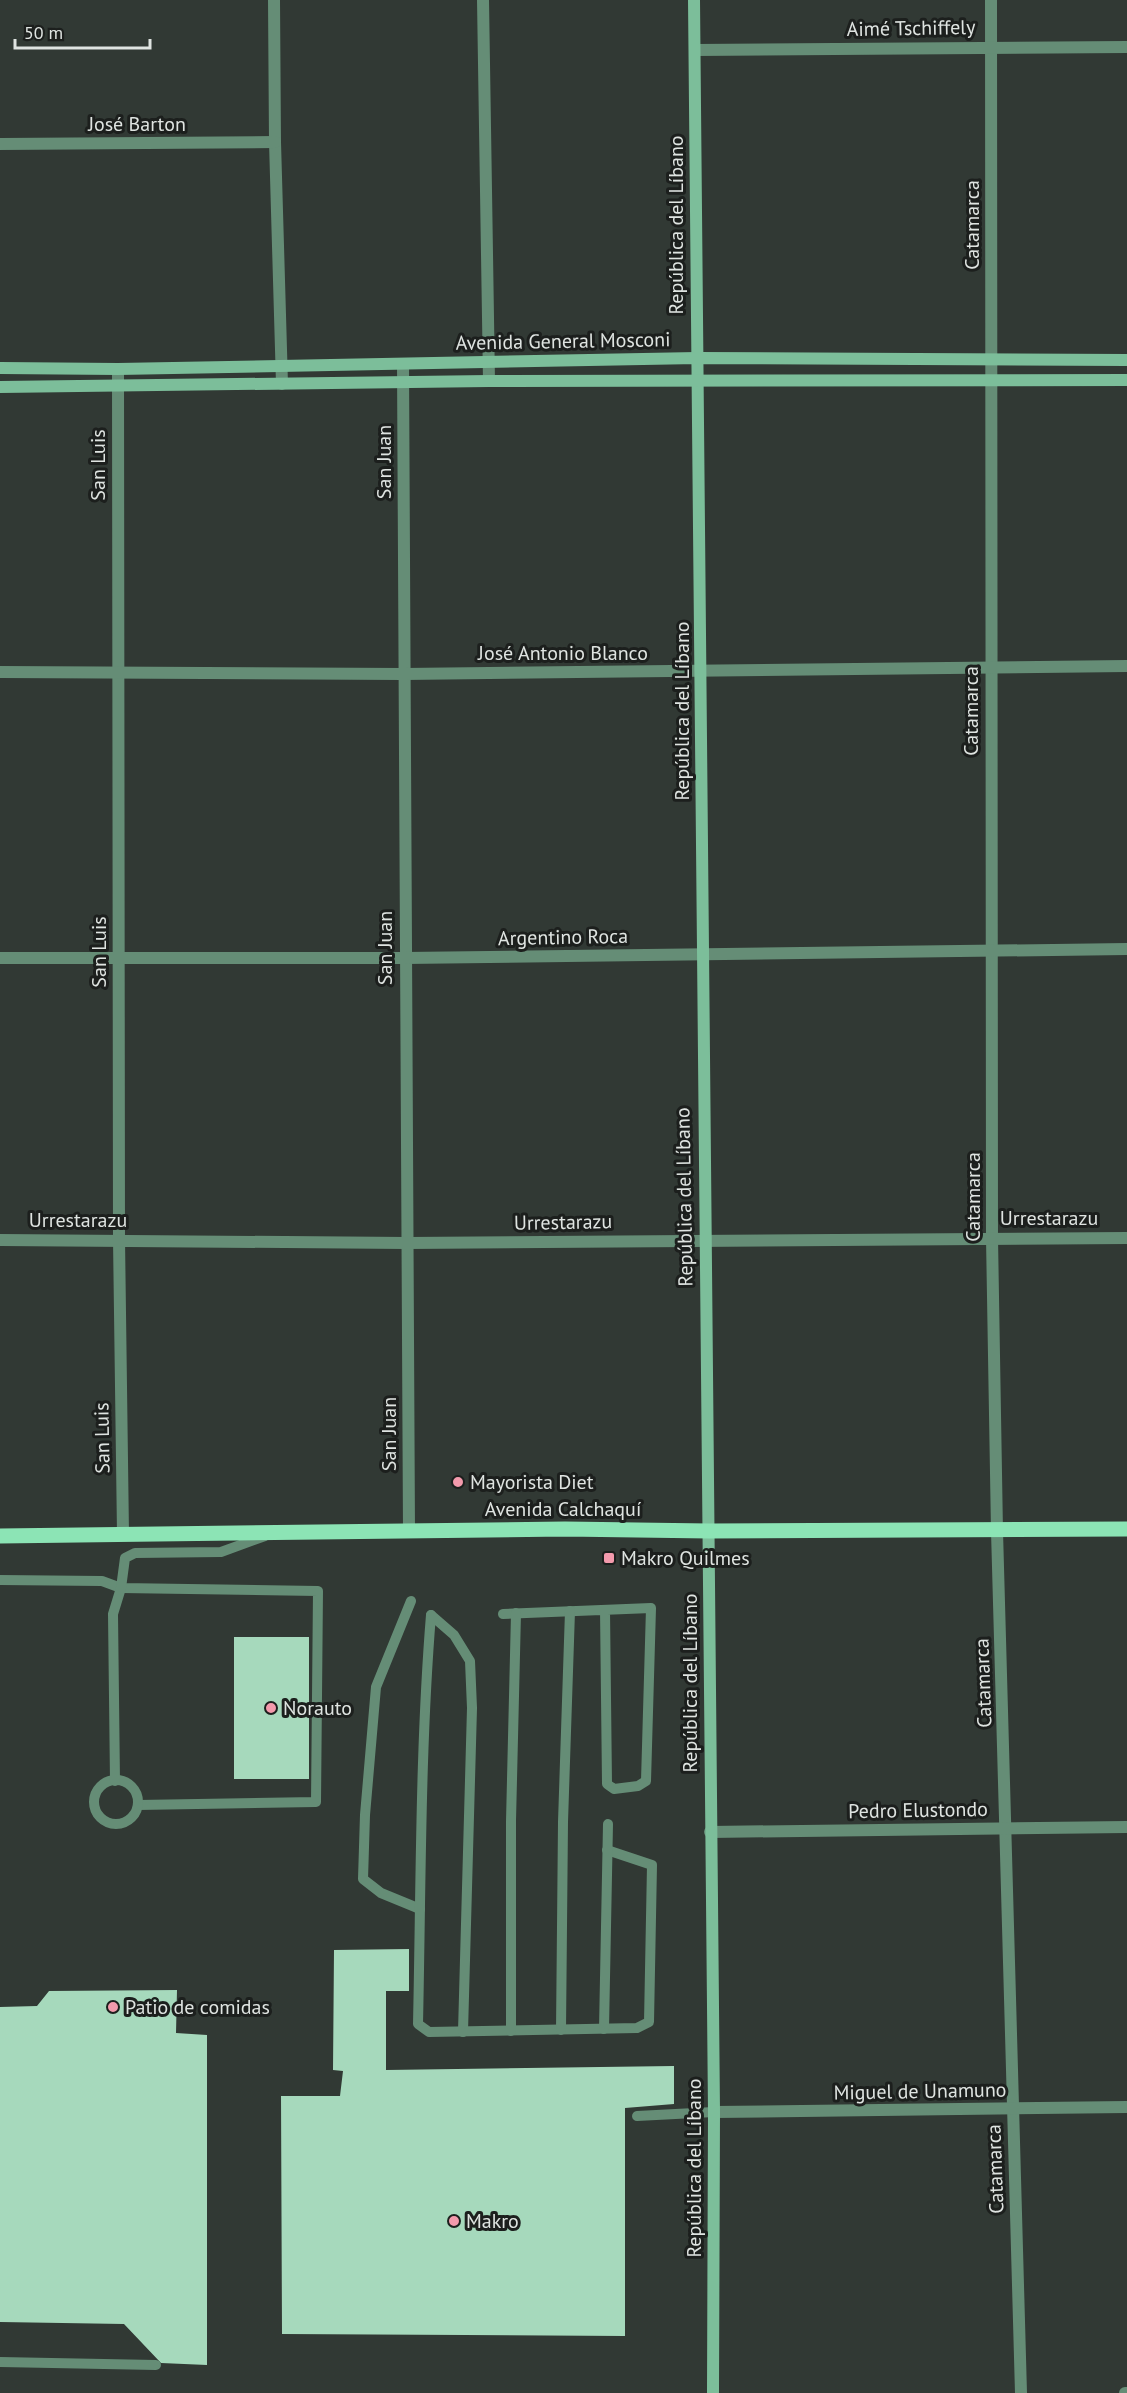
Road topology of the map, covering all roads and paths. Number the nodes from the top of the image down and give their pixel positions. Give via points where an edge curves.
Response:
1 (274, 0) edge
2 (483, 0) edge
3 (694, 0) edge
4 (991, 0) edge
5 (991, 46) junction
6 (1127, 47) edge
7 (695, 50) junction
8 (274, 142) junction
9 (0, 144) edge
10 (697, 358) junction
11 (992, 359) junction
12 (1127, 360) edge
13 (489, 362) junction
14 (403, 364) junction
15 (282, 365) junction
16 (0, 368) edge
17 (118, 369) junction
18 (697, 380) junction
19 (991, 380) junction
20 (1127, 380) edge
21 (489, 381) junction
22 (404, 382) junction
23 (282, 384) junction
24 (0, 387) edge
25 (117, 387) junction
26 (1127, 666) edge
27 (990, 668) junction
28 (702, 671) junction
29 (0, 672) edge
30 (117, 672) junction
31 (404, 674) junction
32 (1127, 949) edge
33 (991, 951) junction
34 (702, 955) junction
35 (119, 957) junction
36 (0, 958) edge
37 (405, 958) junction
38 (993, 1238) junction
39 (1127, 1238) edge
40 (119, 1239) junction
41 (0, 1240) edge
42 (704, 1240) junction
43 (407, 1243) junction
44 (1127, 1530) edge
45 (709, 1531) junction
46 (998, 1531) junction
47 (409, 1532) junction
48 (274, 1533) junction
49 (123, 1534) junction
50 (0, 1536) edge
51 (0, 1580) edge
52 (121, 1588) junction
53 (411, 1601) dead end
54 (605, 1610) junction
55 (570, 1611) junction
56 (516, 1613) junction
57 (503, 1614) dead end
58 (115, 1780) junction
59 (138, 1805) junction
60 (608, 1824) dead end
61 (1127, 1827) edge
62 (1006, 1829) junction
63 (710, 1832) junction
64 (607, 1850) junction
65 (420, 1909) junction
66 (604, 2029) junction
67 (561, 2030) junction
68 (511, 2031) junction
69 (463, 2032) junction
70 (1127, 2108) edge
71 (1012, 2109) junction
72 (714, 2112) junction
73 (637, 2116) dead end
74 (0, 2362) edge
75 (156, 2366) dead end
76 (713, 2393) edge
77 (1021, 2393) edge

1 - 8 street
2 - 13 street
3 - 7 street, República del Líbano
4 - 5 street, Catamarca
5 - 6 street, Aimé Tschiffely
5 - 7 street, Aimé Tschiffely
5 - 11 street, Catamarca
7 - 10 street, República del Líbano
8 - 9 street, José Barton
8 - 15 street
10 - 11 street, Avenida General Mosconi
10 - 13 street, Avenida General Mosconi
10 - 18 street, República del Líbano
11 - 12 street, Avenida General Mosconi
11 - 19 street, Catamarca
13 - 14 street, Avenida General Mosconi
13 - 21 street
14 - 15 street, Avenida General Mosconi
14 - 22 street, San Juan
15 - 17 street, Avenida General Mosconi
15 - 23 street
16 - 17 street, Avenida General Mosconi
17 - 25 street, San Luis
18 - 19 street, Avenida General Mosconi
18 - 21 street, Avenida General Mosconi
18 - 28 street, República del Líbano
19 - 20 street, Avenida General Mosconi
19 - 27 street, Catamarca
21 - 22 street, Avenida General Mosconi
22 - 23 street, Avenida General Mosconi
22 - 31 street, San Juan
23 - 25 street, Avenida General Mosconi
24 - 25 street, Avenida General Mosconi
25 - 30 street, San Luis
26 - 27 street, José Antonio Blanco
27 - 28 street, José Antonio Blanco
27 - 33 street, Catamarca
28 - 31 street, José Antonio Blanco
28 - 34 street, República del Líbano
29 - 30 street, José Antonio Blanco
30 - 31 street, José Antonio Blanco
30 - 35 street, San Luis
31 - 37 street, San Juan
32 - 33 street, Argentino Roca
33 - 34 street, Argentino Roca
33 - 38 street, Catamarca
34 - 37 street, Argentino Roca
34 - 42 street, República del Líbano
35 - 36 street, Argentino Roca
35 - 37 street, Argentino Roca
35 - 40 street, San Luis
37 - 43 street, San Juan
38 - 39 street, Urrestarazu
38 - 42 street, Urrestarazu
38 - 46 street, Catamarca
40 - 41 street, Urrestarazu
40 - 43 street, Urrestarazu
40 - 49 street, San Luis
42 - 43 street, Urrestarazu
42 - 45 street, República del Líbano
43 - 47 street, San Juan
44 - 46 main road, Avenida Calchaquí
45 - 46 main road, Avenida Calchaquí
45 - 47 main road, Avenida Calchaquí
45 - 63 street, República del Líbano
46 - 62 street, Catamarca
47 - 48 main road, Avenida Calchaquí
48 - 49 main road, Avenida Calchaquí
48 - 52 lane via 221,1551 135,1552 125,1558
49 - 50 main road, Avenida Calchaquí
51 - 52 lane via 102,1581
52 - 58 lane via 113,1614
52 - 59 lane via 318,1591 316,1802
53 - 65 lane via 376,1687 363,1880 381,1893
54 - 54 lane via 607,1784 614,1789 646,1781 651,1608
54 - 55 lane
55 - 56 lane
55 - 67 lane
56 - 57 lane
56 - 68 lane
58 - 59 lane via 129,1785
58 - 59 lane via 102,1785 95,1796 95,1809 102,1819 113,1824 126,1821
60 - 64 lane
61 - 62 street, Pedro Elustondo
62 - 63 street, Pedro Elustondo
62 - 71 street, Catamarca
63 - 72 street, República del Líbano
64 - 66 lane
64 - 66 lane via 652,1865 648,2022 637,2028
65 - 69 lane via 418,2024 429,2032
65 - 69 lane via 425,1670 430,1615 453,1635 470,1661 472,1719
66 - 67 lane
67 - 68 lane
68 - 69 lane
70 - 71 street, Miguel de Unamuno
71 - 72 street, Miguel de Unamuno
71 - 77 street, Catamarca
72 - 73 lane
72 - 76 street, República del Líbano
74 - 75 lane

